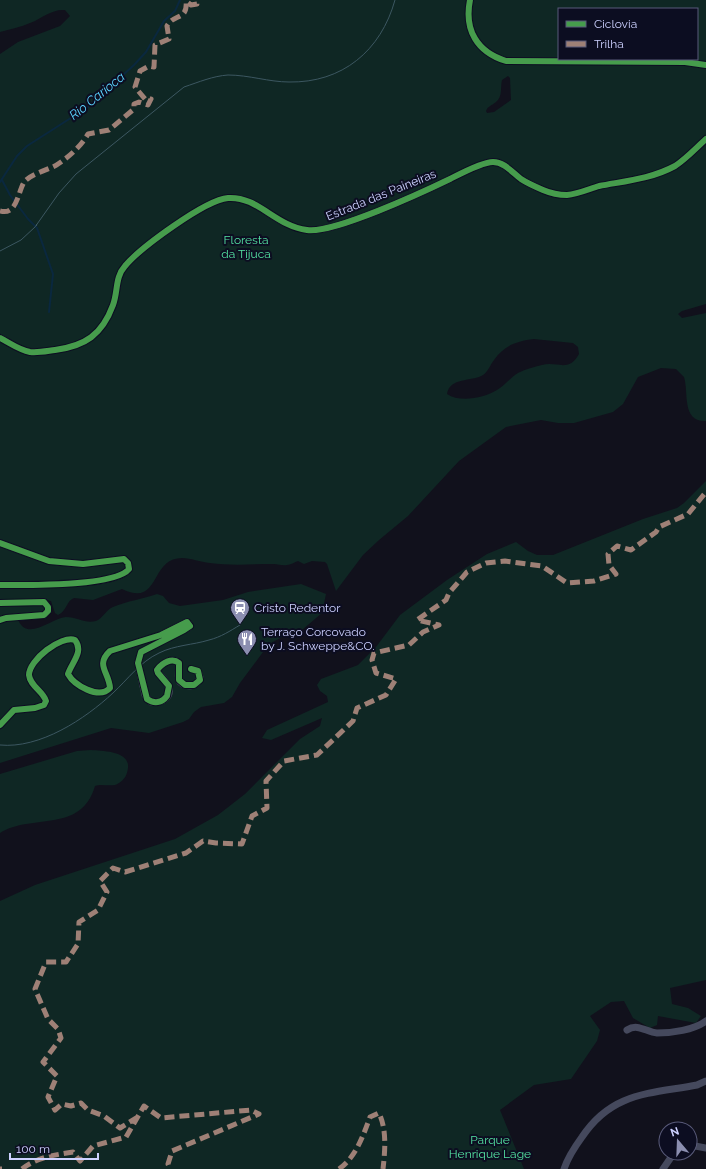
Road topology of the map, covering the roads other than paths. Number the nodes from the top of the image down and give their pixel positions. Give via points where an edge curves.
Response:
1 (470, 0) edge
2 (706, 65) edge
3 (706, 139) edge
4 (0, 338) edge
5 (0, 543) edge
6 (0, 585) edge
7 (0, 603) edge
8 (0, 620) edge
9 (176, 661) dead end
10 (191, 669) dead end
11 (180, 682) dead end
12 (0, 725) edge
13 (706, 1021) edge
14 (627, 1030) dead end
15 (706, 1081) edge
16 (564, 1169) edge

1 - 2 street via 468,14 471,32 481,48 493,57 506,61 685,62
3 - 4 street, Estrada das Paineiras via 675,166 641,180 599,186 570,195 544,191 522,179 506,166 492,162 326,229 308,231 283,224 246,199 227,198 208,204 176,224 125,266 118,278 114,304 106,320 95,334 82,344 74,348 30,352
5 - 6 street via 49,561 83,564 124,559 129,569 126,573 109,578 57,585
7 - 8 street via 44,602 48,611 44,615
9 - 12 street, bridge via 164,663 157,670 169,686 168,693 165,699 151,702 145,695 138,663 141,652 189,627 187,622 161,635 110,651 104,657 103,664 110,688 97,693 72,680 68,674 78,656 78,646 70,638 61,640 36,659 29,674 31,682 44,696 44,705 14,710
10 - 11 street via 198,671 199,682 187,685
13 - 14 street via 677,1031 656,1033 639,1027
15 - 16 street via 697,1085 634,1096 603,1112 568,1157

